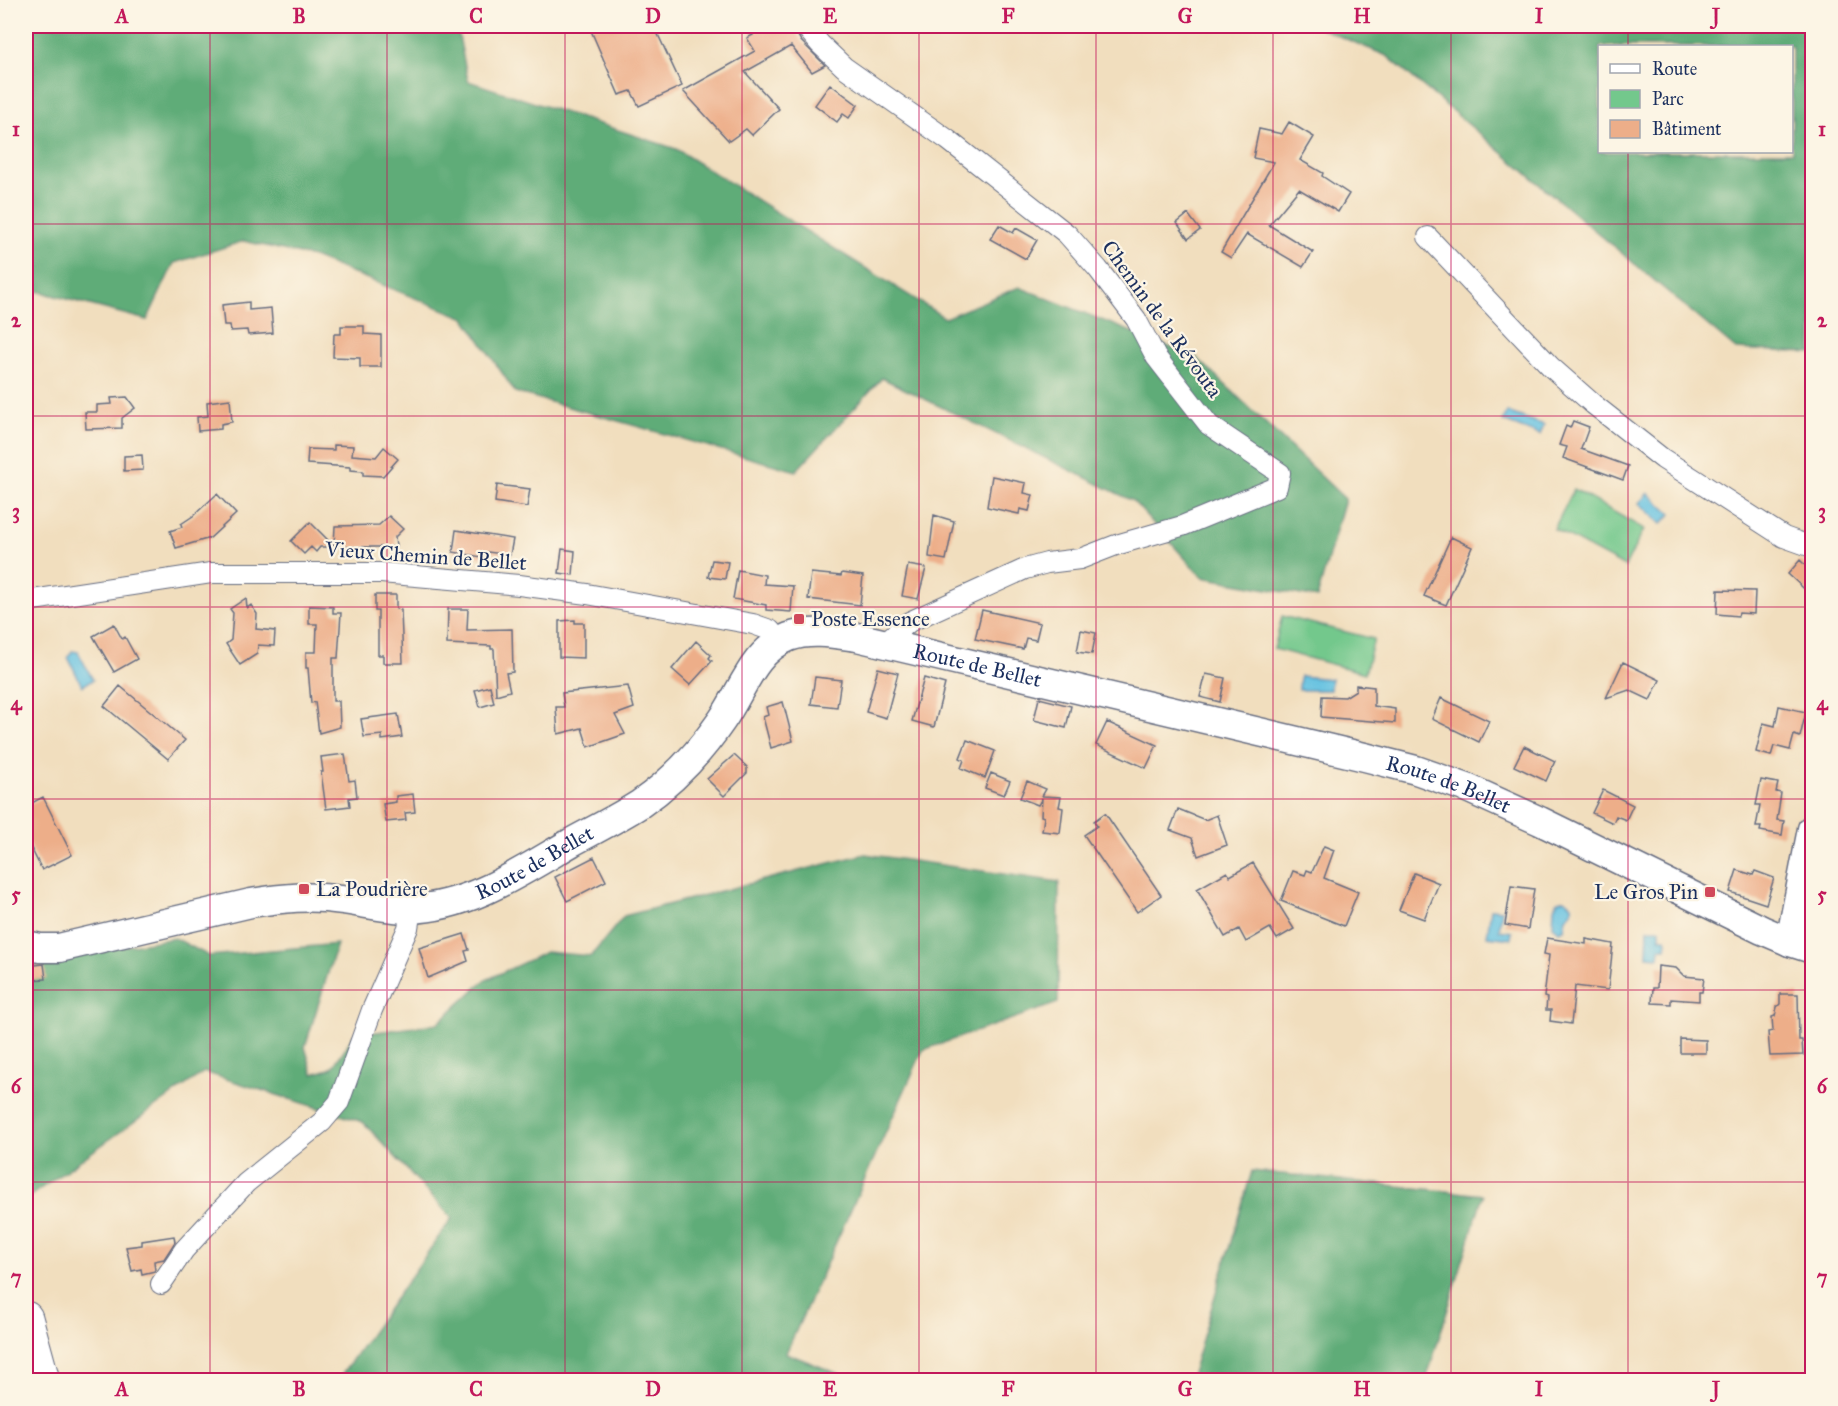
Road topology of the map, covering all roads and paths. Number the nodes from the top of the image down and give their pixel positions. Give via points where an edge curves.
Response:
1 (806, 26) edge
2 (1428, 237) dead end
3 (1812, 547) edge
4 (26, 601) edge
5 (780, 641) junction
6 (884, 643) junction
7 (1812, 830) edge
8 (1805, 906) edge
9 (411, 909) junction
10 (26, 945) edge
11 (1801, 946) edge
12 (161, 1284) dead end
13 (26, 1318) edge
14 (43, 1380) edge

1 - 6 street, Chemin de la Révouta via 844,67 948,140 1067,234 1136,319 1156,357 1209,425 1280,473 1277,487 1182,526 1080,559 1025,569 915,618
2 - 3 street via 1551,367 1593,404 1663,459 1784,537
4 - 5 street, Vieux Chemin de Bellet via 211,573 381,573 587,594 753,624 770,630
5 - 6 main road, Route de Bellet via 804,633
5 - 9 main road, Route de Bellet via 766,650 724,717 689,761 640,804 476,894
6 - 11 main road, Route de Bellet via 1354,754 1444,779
7 - 8 main road
8 - 11 main road
9 - 10 main road, Route de Bellet via 316,897 283,898 59,948
9 - 12 street via 408,928 372,1010 339,1102 322,1122 246,1183 184,1250
13 - 14 highway

